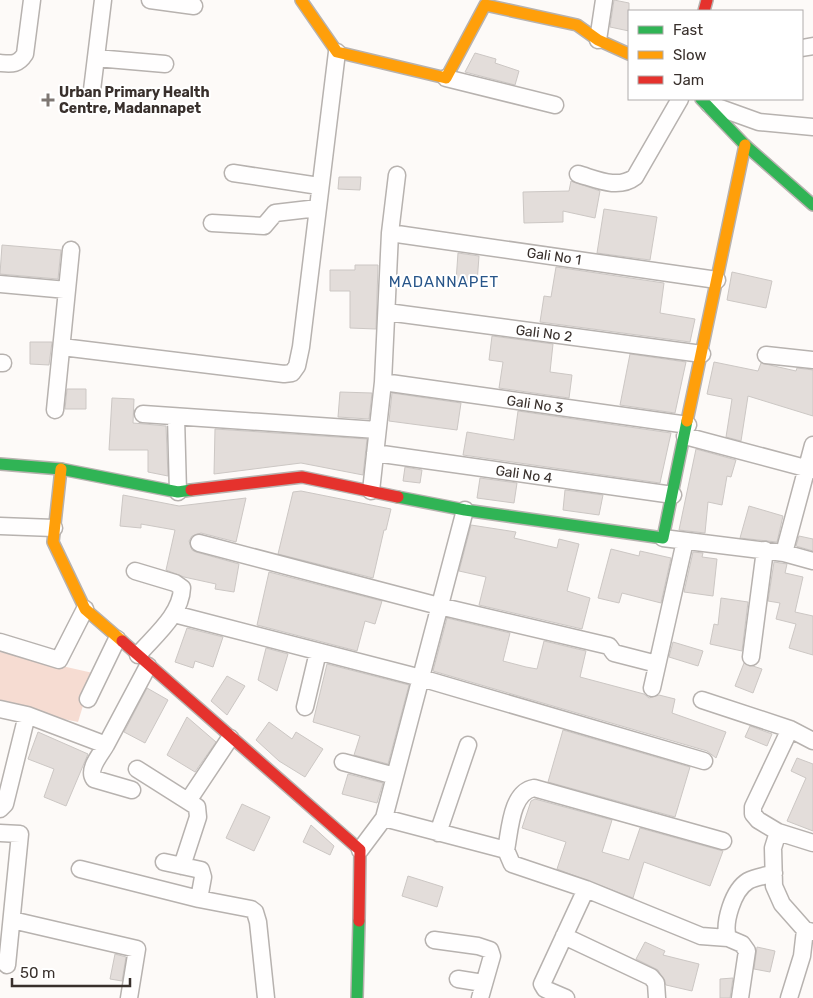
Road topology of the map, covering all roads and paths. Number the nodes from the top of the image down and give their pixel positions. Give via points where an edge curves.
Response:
1 (32, 0) edge
2 (103, 0) edge
3 (150, 0) edge
4 (301, 0) edge
5 (604, 0) edge
6 (486, 2) edge
7 (194, 6) dead end
8 (598, 40) junction
9 (337, 52) junction
10 (628, 54) edge
11 (96, 58) junction
12 (0, 64) edge
13 (166, 64) dead end
14 (446, 78) junction
15 (92, 90) dead end
16 (679, 100) edge
17 (701, 100) edge
18 (555, 105) dead end
19 (813, 127) edge
20 (745, 145) junction
21 (233, 173) dead end
22 (397, 174) dead end
23 (578, 174) dead end
24 (320, 186) junction
25 (813, 205) edge
26 (318, 208) junction
27 (212, 223) dead end
28 (390, 233) junction
29 (71, 250) dead end
30 (717, 280) junction
31 (0, 284) edge
32 (67, 290) junction
33 (387, 312) junction
34 (62, 347) junction
35 (702, 354) junction
36 (766, 355) dead end
37 (813, 360) edge
38 (383, 382) junction
39 (55, 410) dead end
40 (143, 414) dead end
41 (176, 417) junction
42 (378, 430) junction
43 (686, 430) junction
44 (813, 445) edge
45 (376, 453) junction
46 (0, 464) edge
47 (61, 469) junction
48 (809, 469) edge
49 (371, 491) junction
50 (178, 492) junction
51 (672, 495) junction
52 (465, 510) junction
53 (0, 526) edge
54 (54, 528) junction
55 (663, 538) junction
56 (685, 541) junction
57 (199, 542) dead end
58 (764, 550) junction
59 (784, 553) junction
60 (813, 561) edge
61 (135, 571) dead end
62 (439, 606) junction
63 (85, 609) junction
64 (174, 614) junction
65 (117, 639) junction
66 (0, 642) edge
67 (318, 652) junction
68 (752, 657) dead end
69 (143, 660) junction
70 (657, 664) junction
71 (421, 678) junction
72 (652, 688) dead end
73 (88, 699) dead end
74 (702, 700) dead end
75 (305, 707) dead end
76 (0, 710) edge
77 (27, 715) junction
78 (790, 729) junction
79 (230, 738) junction
80 (813, 741) edge
81 (106, 745) junction
82 (468, 745) dead end
83 (704, 760) dead end
84 (343, 762) dead end
85 (137, 769) dead end
86 (395, 776) junction
87 (132, 790) dead end
88 (188, 800) junction
89 (0, 809) edge
90 (384, 818) junction
91 (778, 832) junction
92 (0, 833) edge
93 (438, 833) junction
94 (723, 841) dead end
95 (813, 844) edge
96 (360, 850) junction
97 (506, 850) junction
98 (164, 862) dead end
99 (182, 866) junction
100 (80, 869) dead end
101 (774, 873) junction
102 (586, 889) junction
103 (199, 899) junction
104 (12, 920) junction
105 (809, 931) edge
106 (564, 936) junction
107 (728, 938) junction
108 (434, 940) dead end
109 (7, 965) dead end
110 (458, 979) dead end
111 (481, 991) edge
112 (129, 998) edge
113 (266, 998) edge
114 (357, 998) edge
115 (566, 998) edge
116 (657, 998) edge
117 (740, 998) edge
118 (789, 998) edge

1 - 12 street via 25,54 14,64
2 - 11 street
3 - 7 street
4 - 9 street
5 - 8 street
6 - 8 street via 577,25
6 - 14 street
8 - 10 street
9 - 14 street
9 - 24 street
11 - 13 street
11 - 15 street
14 - 18 street
16 - 23 street via 635,178 614,184
17 - 19 street via 759,122
17 - 20 street
20 - 25 street
20 - 30 street
21 - 24 street
22 - 28 street
24 - 26 street
26 - 27 street via 274,213 264,226
26 - 34 street via 301,347 292,373
28 - 30 street, Gali No 1
28 - 33 street
29 - 32 street
30 - 35 street
31 - 32 street
32 - 34 street
33 - 35 street, Gali No 2
33 - 38 street
34 - 39 street
35 - 43 street
36 - 37 street
38 - 42 street
38 - 43 street, Gali No 3
40 - 41 street
41 - 42 street
41 - 50 street
42 - 45 street
43 - 48 street, Gali No 3
43 - 51 street
44 - 48 street
45 - 49 street
45 - 51 street, Gali No 4
46 - 47 street
47 - 50 street
47 - 54 street
48 - 59 street
49 - 50 street via 302,477
49 - 52 street
51 - 55 street
52 - 55 street
52 - 62 street
53 - 54 street
54 - 63 street via 53,542
55 - 56 street
56 - 58 street
56 - 70 street
57 - 62 street
58 - 59 street
58 - 68 street
59 - 60 street
61 - 64 street via 182,588
62 - 70 street via 608,646 614,653
62 - 71 street
63 - 65 street
63 - 66 street via 59,660
64 - 67 street
64 - 69 street
65 - 69 street
65 - 73 street
67 - 71 street
67 - 75 street
69 - 79 street
69 - 81 street
70 - 72 street
71 - 83 street
71 - 86 street
74 - 78 street
76 - 77 street
77 - 81 street
77 - 89 street via 5,804
78 - 80 street
78 - 91 street via 752,810 756,819
79 - 88 street
79 - 96 street
81 - 87 street via 92,776
82 - 93 street
84 - 86 street
85 - 88 street
86 - 90 street
88 - 99 street via 199,811
90 - 93 street
90 - 96 street
91 - 95 street
91 - 101 street via 773,848
92 - 104 street via 20,834
93 - 97 street
94 - 97 street via 534,788 527,789 518,799
96 - 114 street
97 - 102 street via 512,864
98 - 99 street
99 - 103 street via 203,873
100 - 103 street
101 - 105 street via 777,896
101 - 107 street via 748,881 739,889 725,931
102 - 106 street
102 - 107 street via 702,936
103 - 113 street via 245,907 254,912 258,922
104 - 109 street
104 - 112 street via 137,949
105 - 118 street
106 - 115 street via 542,984
106 - 116 street via 651,977 656,983
107 - 117 street via 742,944 747,951
108 - 111 street via 490,950 492,956
110 - 111 street

